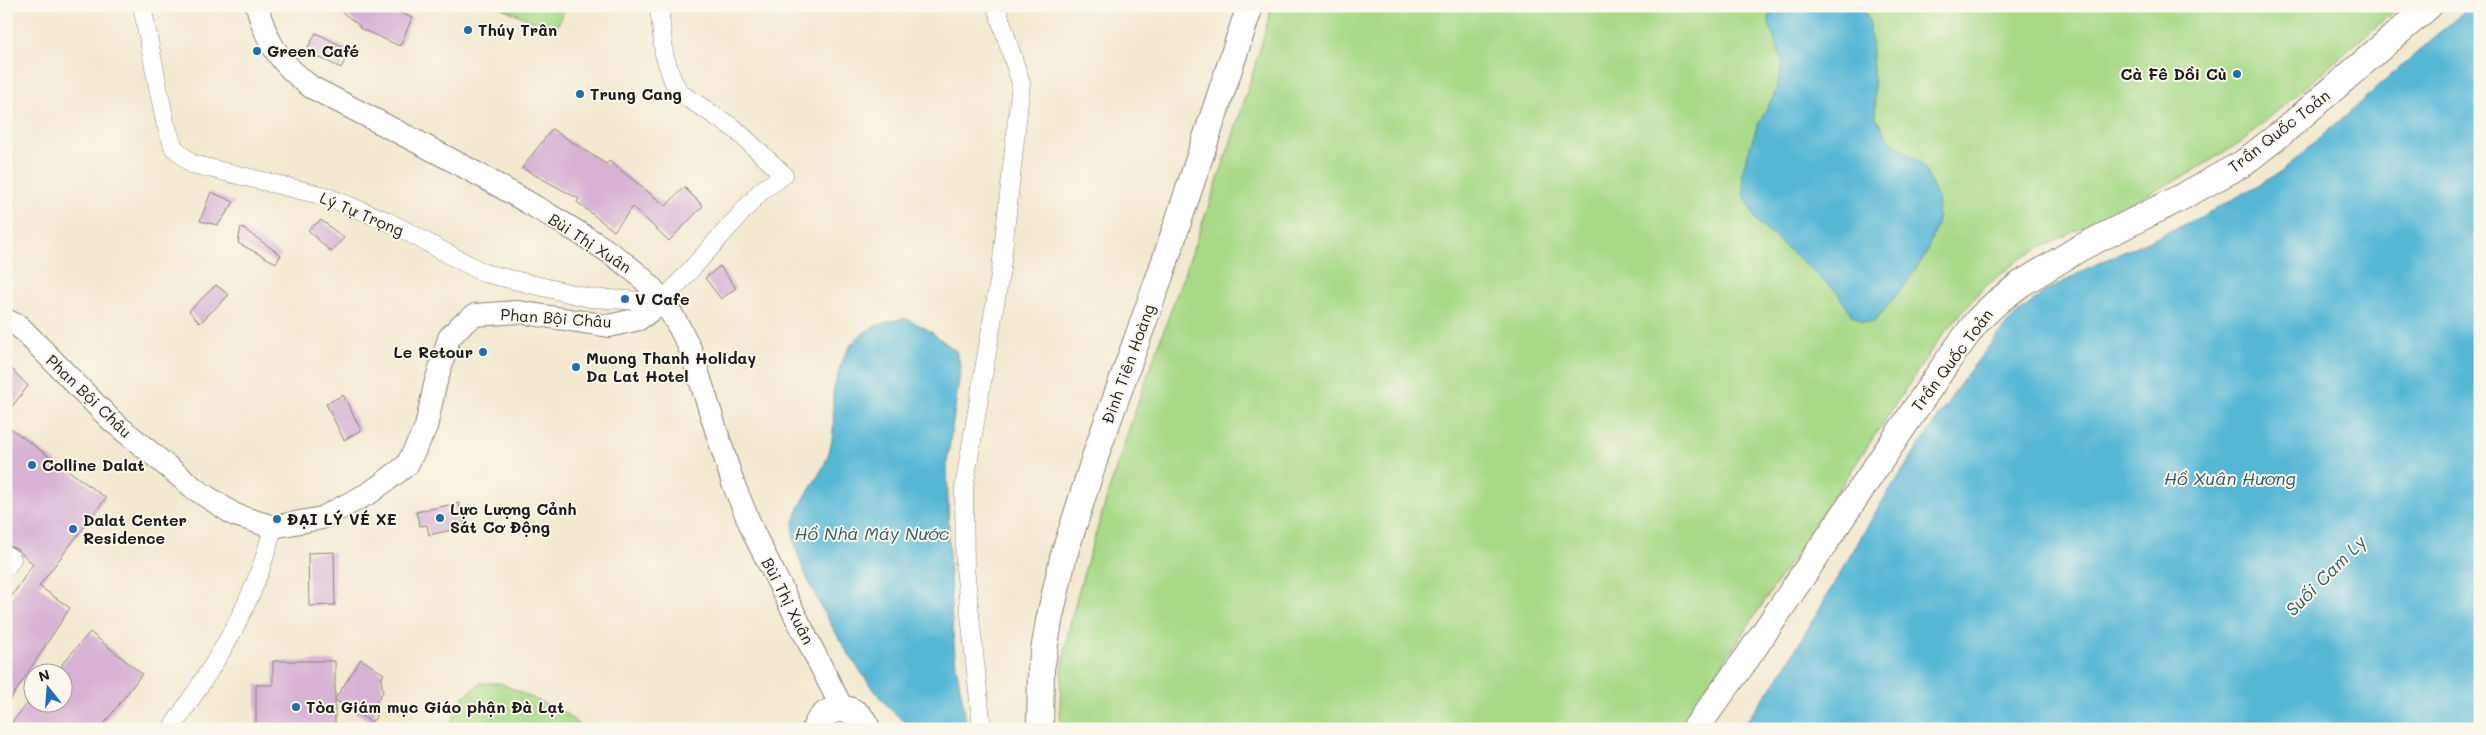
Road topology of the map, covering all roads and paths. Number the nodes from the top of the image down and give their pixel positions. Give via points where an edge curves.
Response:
1 (142, 6) edge
2 (257, 6) edge
3 (659, 6) edge
4 (996, 6) edge
5 (1250, 6) edge
6 (2429, 6) edge
7 (662, 302) junction
8 (6, 320) edge
9 (273, 528) junction
10 (6, 555) edge
11 (6, 567) edge
12 (842, 708) junction
13 (171, 729) edge
14 (815, 729) edge
15 (867, 729) edge
16 (982, 729) edge
17 (1040, 729) edge
18 (1695, 729) edge

1 - 7 street, Lý Tự Trọng via 165,122 174,148 192,164 325,196 387,221 484,273 590,298
2 - 7 street, Bùi Thị Xuân via 275,53 311,87 491,181 574,230 635,272
3 - 7 street via 664,54 680,93 735,129 784,175 761,192
4 - 16 street via 1021,83 1001,269 964,488 965,568
5 - 17 main road, Đinh Tiên Hoàng via 1063,558 1041,669
6 - 18 main road, Trần Quốc Toản via 2242,164 2047,267 1991,308 1949,360 1747,658
7 - 9 street, Phan Bội Châu via 639,319 609,326 518,312 475,315 449,338 426,427 406,465 371,492 322,518
7 - 12 street, Bùi Thị Xuân via 682,330 691,351 733,483 754,536
8 - 9 street, Phan Bội Châu via 20,327 112,421 196,489 235,515
9 - 13 street via 250,600 220,656
10 - 11 street via 12,559
12 - 14 main road via 826,712
12 - 15 main road via 859,715

